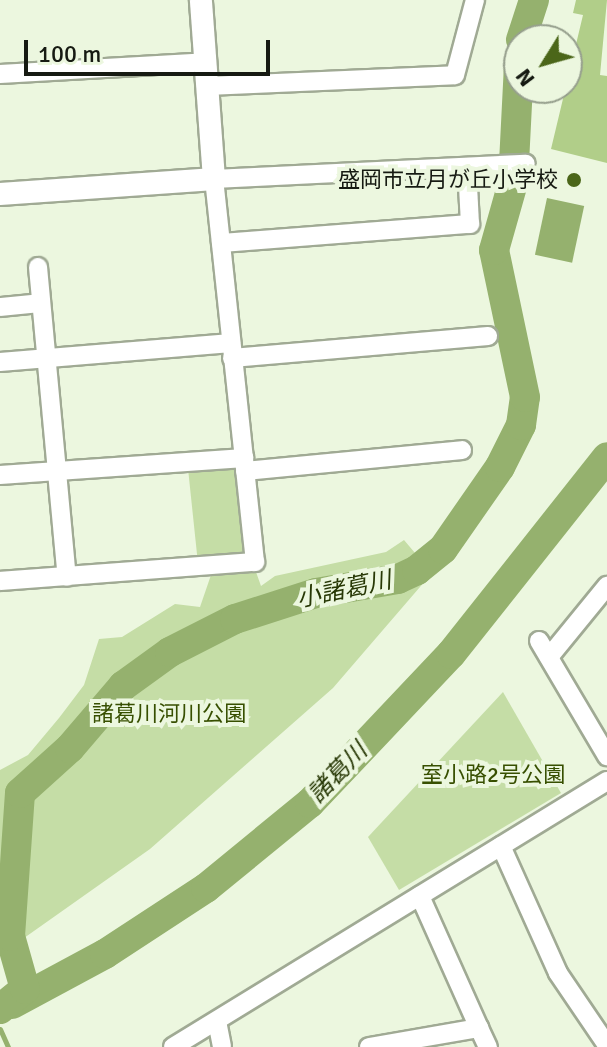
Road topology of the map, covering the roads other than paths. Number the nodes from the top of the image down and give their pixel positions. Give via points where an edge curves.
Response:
1 (201, 0) edge
2 (475, 0) edge
3 (206, 62) junction
4 (0, 74) edge
5 (207, 86) junction
6 (517, 164) dead end
7 (467, 167) junction
8 (214, 179) junction
9 (0, 194) edge
10 (221, 243) junction
11 (38, 267) dead end
12 (41, 303) junction
13 (0, 307) edge
14 (488, 336) dead end
15 (232, 350) junction
16 (46, 358) junction
17 (0, 362) edge
18 (462, 450) dead end
19 (244, 464) junction
20 (57, 471) junction
21 (0, 475) edge
22 (67, 577) junction
23 (0, 581) edge
24 (607, 586) edge
25 (607, 756) edge
26 (607, 781) edge
27 (501, 846) junction
28 (420, 896) junction
29 (217, 1021) junction
30 (479, 1028) junction
31 (602, 1041) edge
32 (173, 1047) edge
33 (222, 1047) edge
34 (369, 1047) edge
35 (488, 1047) edge

1 - 3 street
2 - 5 street via 455,75
3 - 4 street
3 - 5 street
5 - 8 street
6 - 7 street
7 - 8 street
7 - 10 street via 470,224
8 - 9 street
8 - 10 street
10 - 15 street
11 - 12 street
12 - 13 street
12 - 16 street
14 - 15 street
15 - 16 street
15 - 19 street
16 - 17 street
16 - 20 street
18 - 19 street
19 - 20 street
19 - 22 street via 255,562
20 - 21 street
20 - 22 street
22 - 23 street
24 - 25 street via 544,649
26 - 27 street
27 - 28 street
27 - 31 street via 558,973
28 - 29 street
28 - 30 street
29 - 32 street
29 - 33 street
30 - 34 street
30 - 35 street

